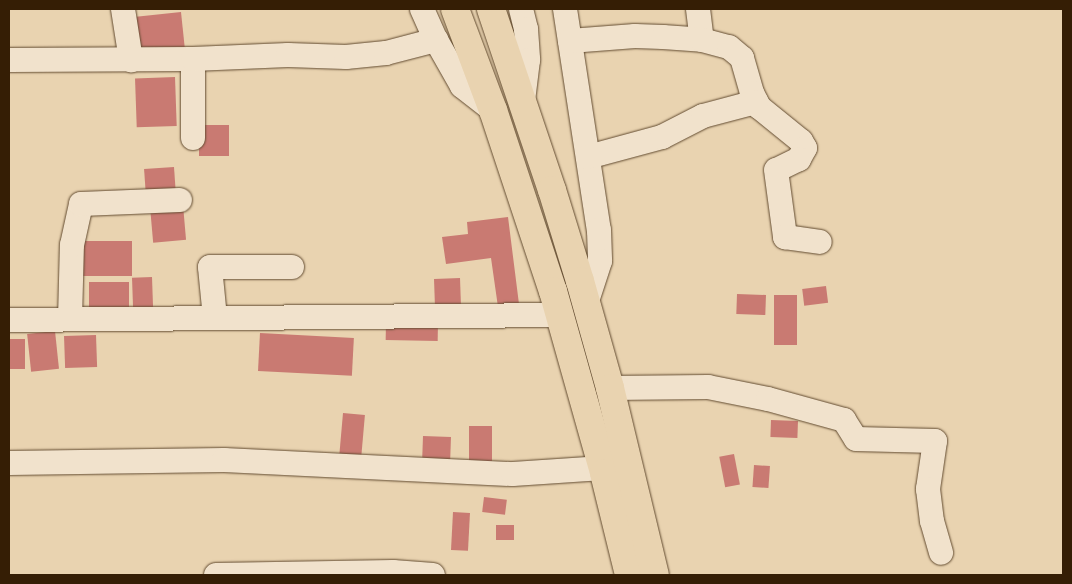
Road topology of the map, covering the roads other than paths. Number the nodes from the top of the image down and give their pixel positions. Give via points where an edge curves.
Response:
1 (123, 9) edge
2 (422, 9) edge
3 (491, 9) edge
4 (521, 9) edge
5 (565, 9) edge
6 (698, 9) edge
7 (458, 15) edge
8 (436, 40) junction
9 (702, 40) junction
10 (570, 41) junction
11 (192, 59) junction
12 (9, 60) edge
13 (132, 60) junction
14 (522, 99) junction
15 (756, 102) junction
16 (493, 110) junction
17 (193, 138) dead end
18 (588, 157) junction
19 (180, 200) dead end
20 (820, 242) dead end
21 (292, 267) dead end
22 (586, 304) junction
23 (560, 316) junction
24 (215, 318) junction
25 (9, 320) edge
26 (70, 320) junction
27 (610, 388) junction
28 (9, 463) edge
29 (603, 468) junction
30 (941, 553) dead end
31 (216, 575) edge
32 (432, 575) edge
33 (629, 575) edge
34 (655, 575) edge

1 - 13 street
2 - 8 street
3 - 14 highway
4 - 14 street via 528,60
5 - 10 street
6 - 9 street
7 - 16 highway
8 - 11 street via 386,54
8 - 16 street via 462,86
9 - 10 street via 634,36
9 - 15 street via 729,47 742,58
10 - 18 street
11 - 13 street
11 - 17 street
12 - 13 street
14 - 22 highway
15 - 18 street via 703,116 662,137
15 - 20 street via 805,148 799,159 776,170 785,237
16 - 23 highway
18 - 22 street via 599,230 600,261
19 - 26 street via 81,204 72,245
21 - 24 street via 210,267
22 - 27 highway
23 - 24 street
23 - 29 highway
24 - 26 street
25 - 26 street
27 - 30 street via 708,387 844,420 856,439 935,440 928,489
27 - 34 highway
28 - 29 street via 224,460 513,474
29 - 33 highway
31 - 32 street via 393,572

